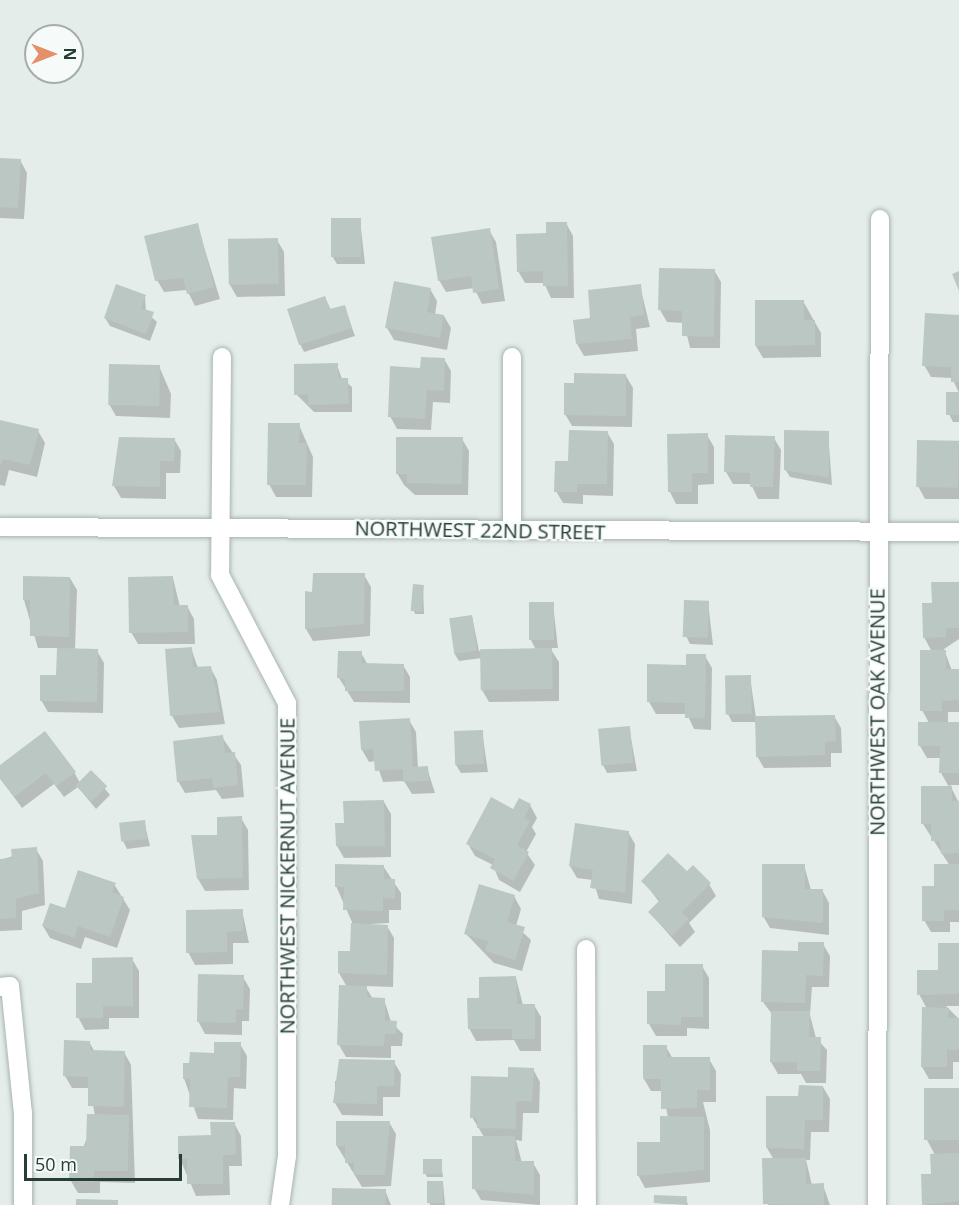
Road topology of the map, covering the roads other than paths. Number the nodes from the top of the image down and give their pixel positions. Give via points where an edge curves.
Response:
1 (880, 219) dead end
2 (222, 357) dead end
3 (512, 357) dead end
4 (0, 527) edge
5 (222, 527) junction
6 (512, 531) junction
7 (959, 532) edge
8 (876, 534) junction
9 (586, 949) dead end
10 (5, 987) edge
11 (23, 1205) edge
12 (280, 1205) edge
13 (587, 1205) edge
14 (877, 1205) edge

1 - 8 street, NORTHWEST OAK AVENUE
2 - 5 street, NORTHWEST NICKERNUT AVENUE
3 - 6 street
4 - 5 street, NORTHWEST 22ND STREET
5 - 6 street, NORTHWEST 22ND STREET
5 - 12 street, NORTHWEST NICKERNUT AVENUE via 220,575 287,703 287,1156
6 - 8 street, NORTHWEST 22ND STREET
7 - 8 street, NORTHWEST 22ND STREET
8 - 14 street, NORTHWEST OAK AVENUE
9 - 13 street
10 - 11 street via 23,1113

